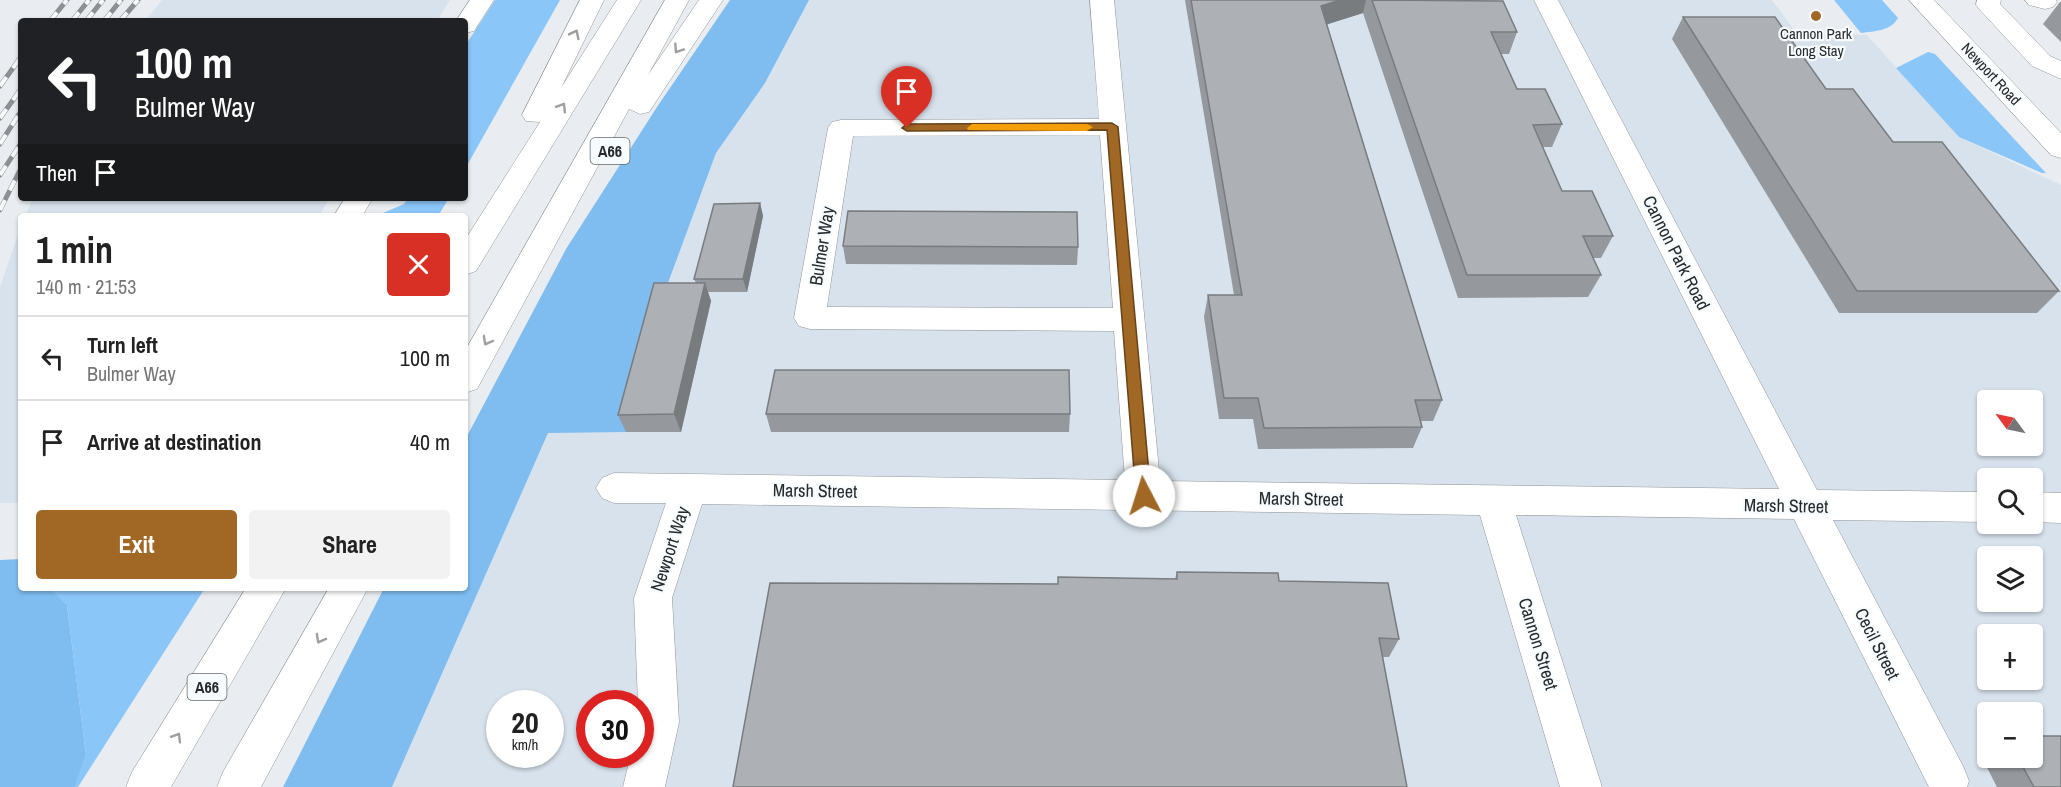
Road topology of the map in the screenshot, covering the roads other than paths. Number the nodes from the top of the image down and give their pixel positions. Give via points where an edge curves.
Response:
1 (482, 0) edge
2 (592, 0) edge
3 (629, 0) edge
4 (677, 0) edge
5 (711, 0) edge
6 (1102, 0) edge
7 (1546, 0) edge
8 (1921, 0) edge
9 (1989, 0) edge
10 (468, 21) edge
11 (2061, 70) edge
12 (1112, 127) junction
13 (2061, 149) edge
14 (468, 250) edge
15 (468, 259) edge
16 (509, 302) junction
17 (1127, 320) junction
18 (468, 375) edge
19 (614, 488) dead end
20 (689, 489) junction
21 (1144, 496) junction
22 (1494, 502) junction
23 (1806, 506) junction
24 (1977, 507) edge
25 (2043, 507) edge
26 (2061, 508) edge
27 (265, 591) edge
28 (347, 591) edge
29 (1948, 781) dead end
30 (147, 787) edge
31 (238, 787) edge
32 (644, 787) edge
33 (1581, 787) edge

1 - 10 main road
14 -> 2 main road
15 -> 3 main road
4 - 16 main road, A66
5 -> 16 main road, A66
6 - 12 main road
7 - 23 main road, Cannon Park Road
8 - 13 main road, Newport Road
9 - 11 main road via 1988,5 2041,61
12 - 17 main road
12 - 17 main road, Bulmer Way via 841,128 810,318
16 -> 18 main road, A66
17 - 21 main road
19 - 20 main road, Marsh Street
20 - 21 main road, Marsh Street
20 - 32 main road, Newport Way via 653,598 659,722
21 - 22 main road, Marsh Street
22 - 23 main road, Marsh Street
22 - 33 main road, Cannon Street
23 - 24 main road, Marsh Street
23 - 29 main road, Cecil Street
25 - 26 main road
30 -> 27 main road, A66
28 -> 31 main road

